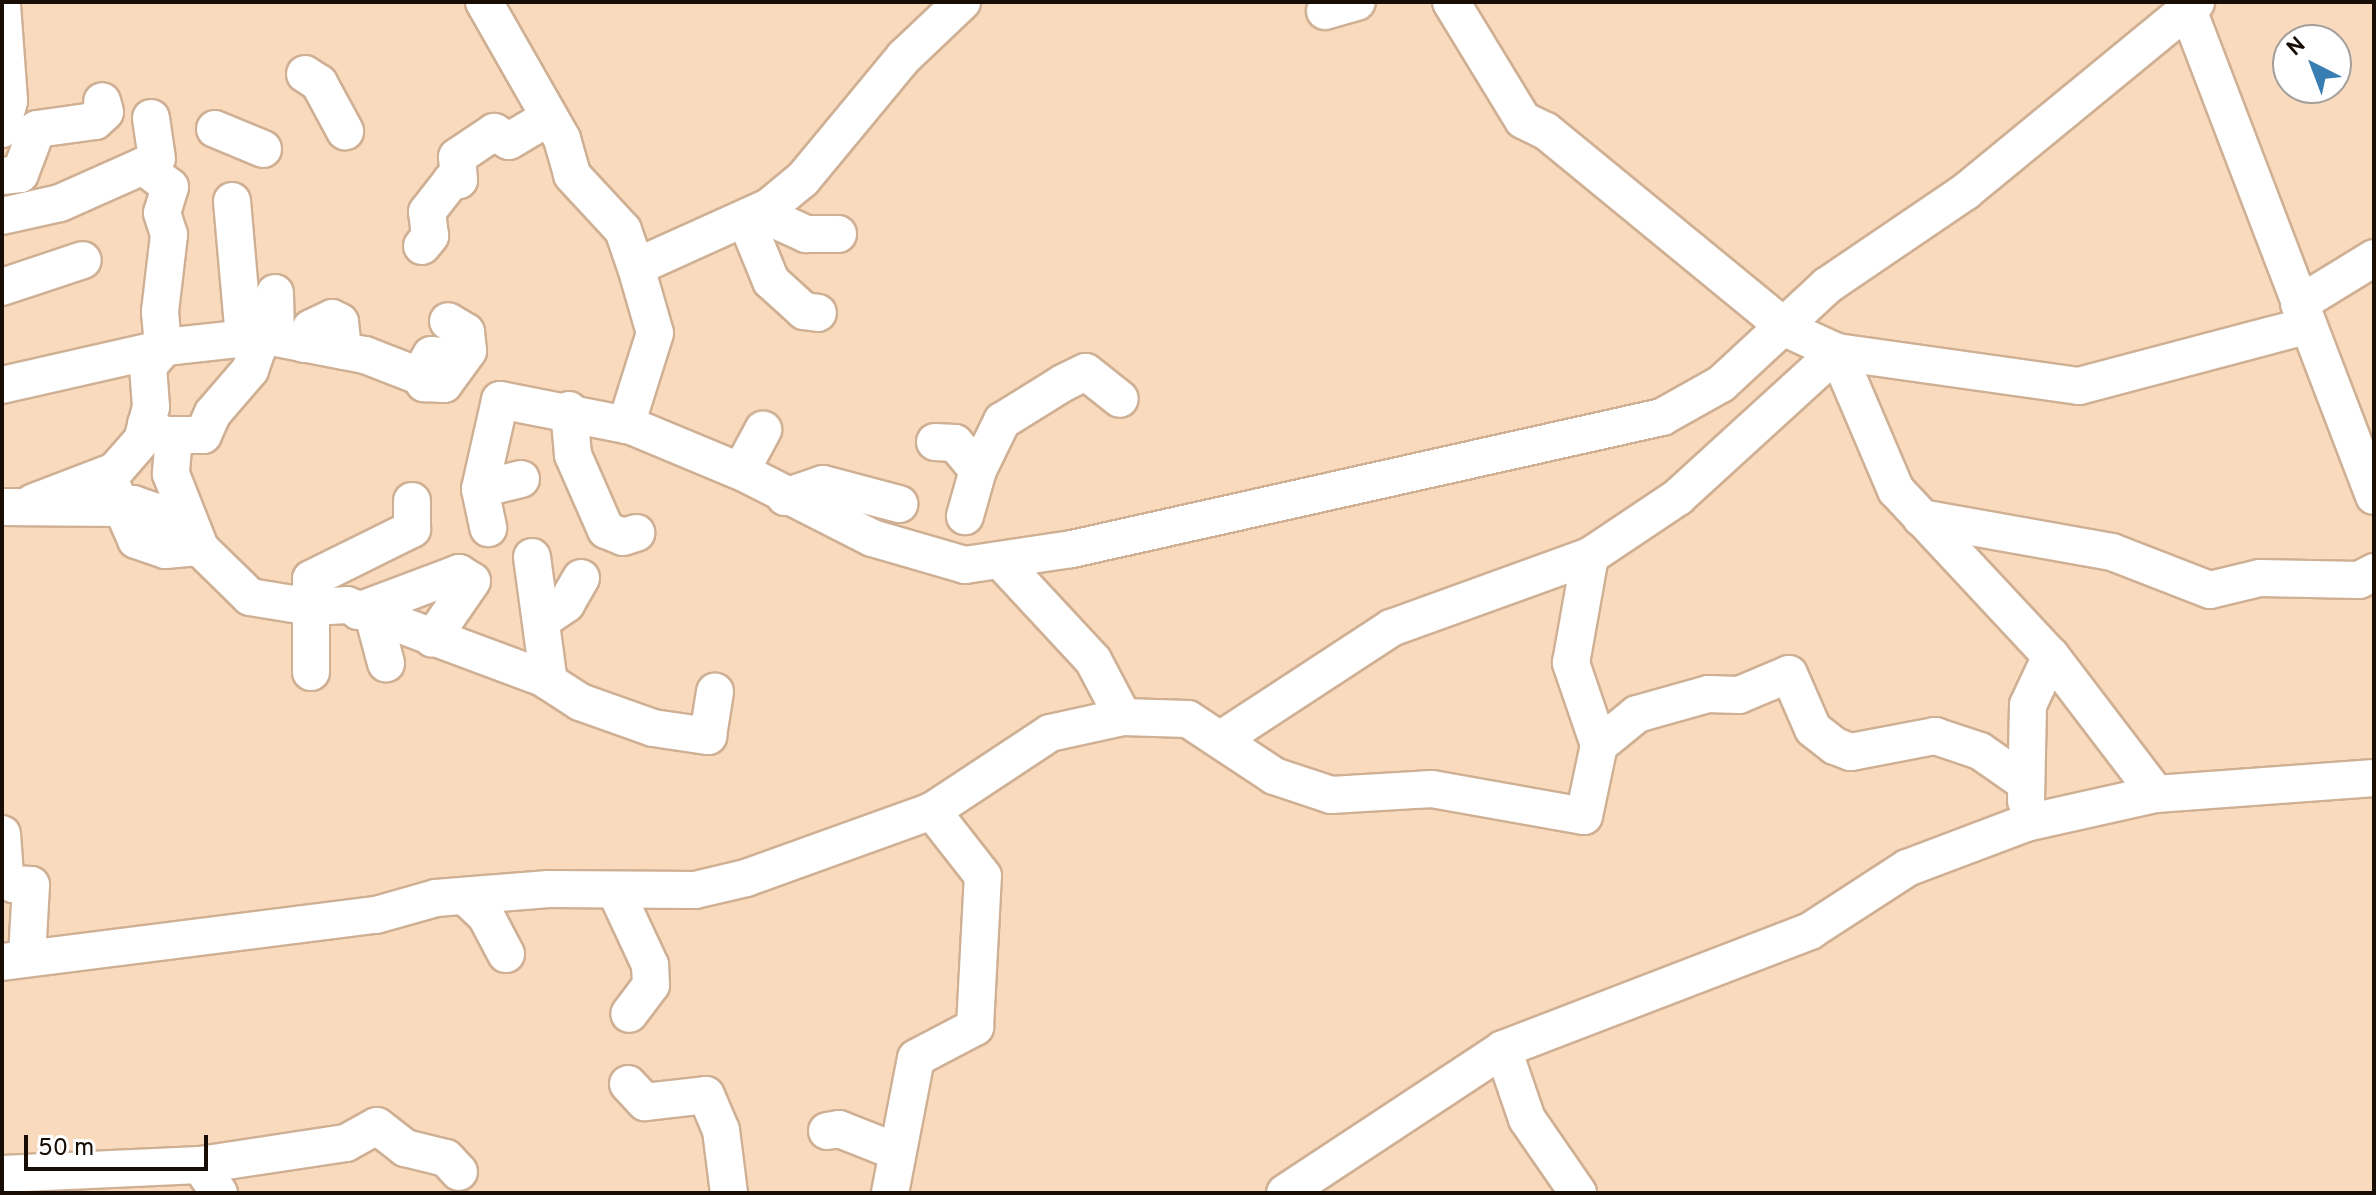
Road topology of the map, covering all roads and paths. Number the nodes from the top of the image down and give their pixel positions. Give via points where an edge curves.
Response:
1 (484, 2) edge
2 (962, 2) edge
3 (1451, 2) edge
4 (2190, 3) edge
5 (2, 5) edge
6 (305, 74) dead end
7 (102, 101) dead end
8 (151, 118) dead end
9 (546, 119) junction
10 (2, 129) edge
11 (215, 129) dead end
12 (345, 131) dead end
13 (263, 149) dead end
14 (157, 159) dead end
15 (2, 176) edge
16 (232, 201) dead end
17 (2, 216) edge
18 (753, 216) junction
19 (838, 234) dead end
20 (422, 246) dead end
21 (2374, 258) edge
22 (83, 260) dead end
23 (636, 267) junction
24 (2, 287) edge
25 (275, 293) dead end
26 (818, 313) dead end
27 (2303, 315) junction
28 (448, 321) dead end
29 (1787, 329) junction
30 (269, 340) junction
31 (163, 349) junction
32 (1837, 352) junction
33 (2, 385) edge
34 (1120, 399) dead end
35 (569, 410) junction
36 (626, 425) junction
37 (160, 430) junction
38 (763, 430) dead end
39 (935, 442) dead end
40 (978, 470) junction
41 (115, 471) junction
42 (741, 471) junction
43 (521, 479) dead end
44 (480, 489) junction
45 (2374, 496) edge
46 (785, 497) junction
47 (999, 500) dead end
48 (412, 501) dead end
49 (899, 504) dead end
50 (15, 506) edge
51 (122, 508) junction
52 (965, 516) junction
53 (1921, 518) junction
54 (488, 528) dead end
55 (636, 533) dead end
56 (199, 547) junction
57 (1590, 556) junction
58 (532, 557) dead end
59 (945, 560) junction
60 (1001, 561) junction
61 (2374, 572) edge
62 (581, 578) dead end
63 (311, 607) junction
64 (366, 614) junction
65 (544, 619) junction
66 (432, 639) junction
67 (2051, 656) junction
68 (386, 663) dead end
69 (311, 672) dead end
70 (549, 682) junction
71 (715, 692) dead end
72 (1123, 717) junction
73 (1223, 738) junction
74 (1599, 745) junction
75 (2374, 778) edge
76 (2023, 781) junction
77 (2156, 794) junction
78 (932, 811) junction
79 (2026, 823) junction
80 (2, 834) edge
81 (616, 892) junction
82 (465, 896) junction
83 (31, 903) junction
84 (82, 949) junction
85 (506, 954) dead end
86 (15, 960) edge
87 (629, 1014) dead end
88 (1503, 1049) junction
89 (628, 1084) dead end
90 (827, 1131) dead end
91 (895, 1151) junction
92 (459, 1172) dead end
93 (2, 1174) edge
94 (209, 1179) edge
95 (729, 1193) edge
96 (890, 1193) edge
97 (1285, 1193) edge
98 (1578, 1193) edge

1 - 9 street
2 - 18 street via 904,57 803,179
3 - 29 street via 1523,120 1546,131
4 - 27 street
4 - 29 street via 2066,115 1909,234 1828,285
5 - 10 street via 9,101
6 - 12 street via 319,83
7 - 15 street via 105,112 95,121 37,129 20,174
8 - 14 street
9 - 20 street via 509,141 494,132 457,157 459,180 451,181 427,212 430,236
9 - 23 street via 562,139 572,175 623,230
11 - 13 street
16 - 30 street
17 - 31 street via 60,203 143,166 160,176 171,200 162,213 169,235 160,312
18 - 19 street via 806,234
18 - 23 street
18 - 26 street via 771,281 804,311
21 - 27 street
22 - 24 street
23 - 36 street via 655,333
25 - 30 street
27 - 32 street via 2079,386
27 - 45 street
28 - 30 street via 466,332 463,357 431,355 419,376 343,351
29 - 32 street
29 - 60 street via 1721,384 1662,417
30 - 31 street
30 - 37 street via 213,413 203,435
31 - 33 street
31 - 37 street via 148,366
32 - 53 street via 1896,490
32 - 57 street via 1678,497
34 - 40 street via 1086,372 1063,383 1002,421
35 - 36 street
35 - 44 street via 500,400
35 - 55 street via 573,455 606,530 623,537
36 - 42 street
37 - 41 street via 142,440
37 - 56 street
38 - 42 street
39 - 40 street via 955,443
40 - 52 street
41 - 50 street
41 - 51 street via 114,490
42 - 46 street
43 - 44 street
44 - 54 street
46 - 49 street via 823,484
46 - 59 street via 872,538
47 - 52 street via 988,512
48 - 63 street via 412,529 311,579
50 - 51 street
51 - 56 street via 136,540 165,550
52 - 59 street
53 - 61 street via 2112,552 2210,590 2260,578 2359,580
53 - 67 street
56 - 63 street via 250,597
57 - 73 street via 1391,628
57 - 74 street via 1571,663
58 - 65 street
59 - 60 street
60 - 72 street via 1093,660
62 - 65 street via 566,604
63 - 64 street
63 - 69 street
64 - 66 street
64 - 66 street via 459,573 472,581
64 - 68 street
65 - 70 street
66 - 70 street
67 - 76 street via 2028,705
67 - 77 street
70 - 71 street via 600,711 687,735 708,736
72 - 73 street via 1188,719
72 - 78 street via 1050,733
73 - 74 street via 1274,776 1331,795 1432,789 1584,816
74 - 76 street via 1637,714 1708,694 1739,695 1789,674 1813,729 1835,746 1851,752 1935,736 1980,751
75 - 77 street
76 - 79 street
77 - 79 street
78 - 81 street via 746,878 695,890
78 - 91 street via 983,876 975,1027 916,1058
79 - 88 street via 1907,868 1810,931
80 - 83 street via 5,875 13,884 31,885
81 - 82 street via 549,889
81 - 87 street via 650,965 651,985
82 - 84 street via 309,911
82 - 85 street via 486,916
83 - 84 street
83 - 86 street
84 - 86 street
88 - 97 street
88 - 98 street via 1527,1119
89 - 95 street via 645,1102 706,1095 719,1119
90 - 91 street via 839,1129
91 - 96 street
92 - 94 street via 446,1158 405,1148 377,1126 346,1143
93 - 94 street

